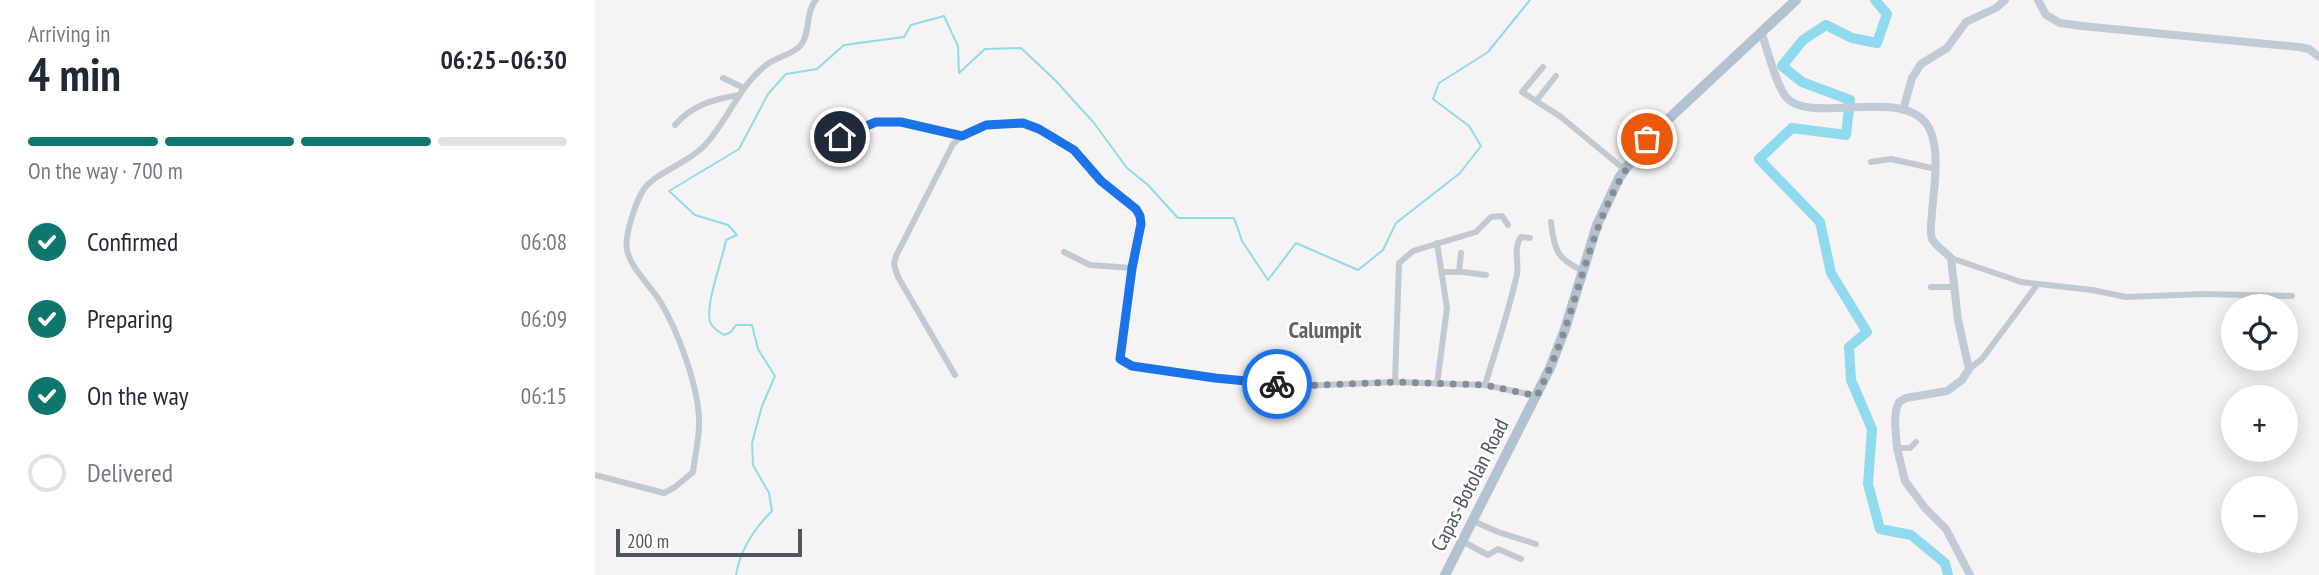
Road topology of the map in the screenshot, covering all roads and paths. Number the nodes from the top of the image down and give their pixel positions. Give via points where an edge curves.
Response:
1 (816, 0) edge
2 (1796, 0) edge
3 (2004, 0) edge
4 (2038, 0) edge
5 (1761, 32) junction
6 (2319, 57) edge
7 (1543, 66) dead end
8 (1556, 76) dead end
9 (723, 78) dead end
10 (744, 88) junction
11 (739, 95) junction
12 (1536, 101) junction
13 (1903, 110) junction
14 (675, 125) dead end
15 (962, 136) junction
16 (826, 144) dead end
17 (1871, 162) dead end
18 (1936, 169) junction
19 (1625, 170) junction
20 (1551, 222) dead end
21 (1508, 225) dead end
22 (1530, 238) dead end
23 (1437, 243) junction
24 (1065, 252) dead end
25 (1461, 253) dead end
26 (1951, 258) junction
27 (1132, 268) junction
28 (1583, 271) junction
29 (1442, 272) junction
30 (1459, 272) junction
31 (1486, 275) dead end
32 (2037, 285) junction
33 (1931, 287) dead end
34 (1955, 287) junction
35 (2221, 294) edge
36 (1969, 369) junction
37 (955, 374) dead end
38 (1395, 382) junction
39 (1437, 384) junction
40 (1485, 385) junction
41 (1537, 396) junction
42 (1916, 442) dead end
43 (1897, 448) junction
44 (595, 475) edge
45 (1473, 521) junction
46 (1462, 541) junction
47 (1536, 544) dead end
48 (1521, 559) dead end
49 (1445, 575) edge
50 (1970, 575) edge

1 - 10 street via 801,44 764,66
2 - 5 main road, Capas-Botolan Road
3 - 13 street via 1966,22 1947,48 1918,68
4 - 6 street via 2046,15 2060,23 2299,47
5 - 13 street via 1790,101 1805,106
5 - 19 main road, Capas-Botolan Road via 1647,139
7 - 12 street via 1522,91
8 - 12 street
9 - 10 street
10 - 11 street
11 - 14 street via 695,107
11 - 44 street via 706,144 643,190 626,242 630,258 671,321 696,392 699,420 693,472 664,493
12 - 19 street
13 - 18 street via 1927,125
15 - 16 street via 901,122 876,122
15 - 27 street via 986,125 1023,123 1074,150 1140,216
15 - 37 street via 947,154 894,264
17 - 18 street via 1891,159
18 - 26 street via 1931,233
19 - 28 main road, Capas-Botolan Road via 1597,225
20 - 28 street via 1555,249 1568,264
21 - 23 street via 1502,216 1491,217 1476,232
22 - 40 street via 1518,239 1517,271
23 - 29 street
23 - 38 street via 1413,251 1398,266
24 - 27 street via 1090,265
25 - 30 street
26 - 32 street
26 - 34 street
27 - 38 street via 1119,355 1127,364 1299,386
28 - 41 main road, Capas-Botolan Road
29 - 30 street
29 - 39 street via 1447,308
30 - 31 street
32 - 35 street via 2126,298
32 - 36 street via 1982,359
33 - 34 street
34 - 36 street
36 - 43 street via 1947,391 1899,402
38 - 39 street
39 - 40 street
40 - 41 street
41 - 45 main road, Capas-Botolan Road
42 - 43 street via 1910,448
43 - 50 street via 1905,481 1946,529
45 - 46 main road, Capas-Botolan Road
45 - 47 street
46 - 48 street via 1488,555 1498,548
46 - 49 main road, Capas-Botolan Road

